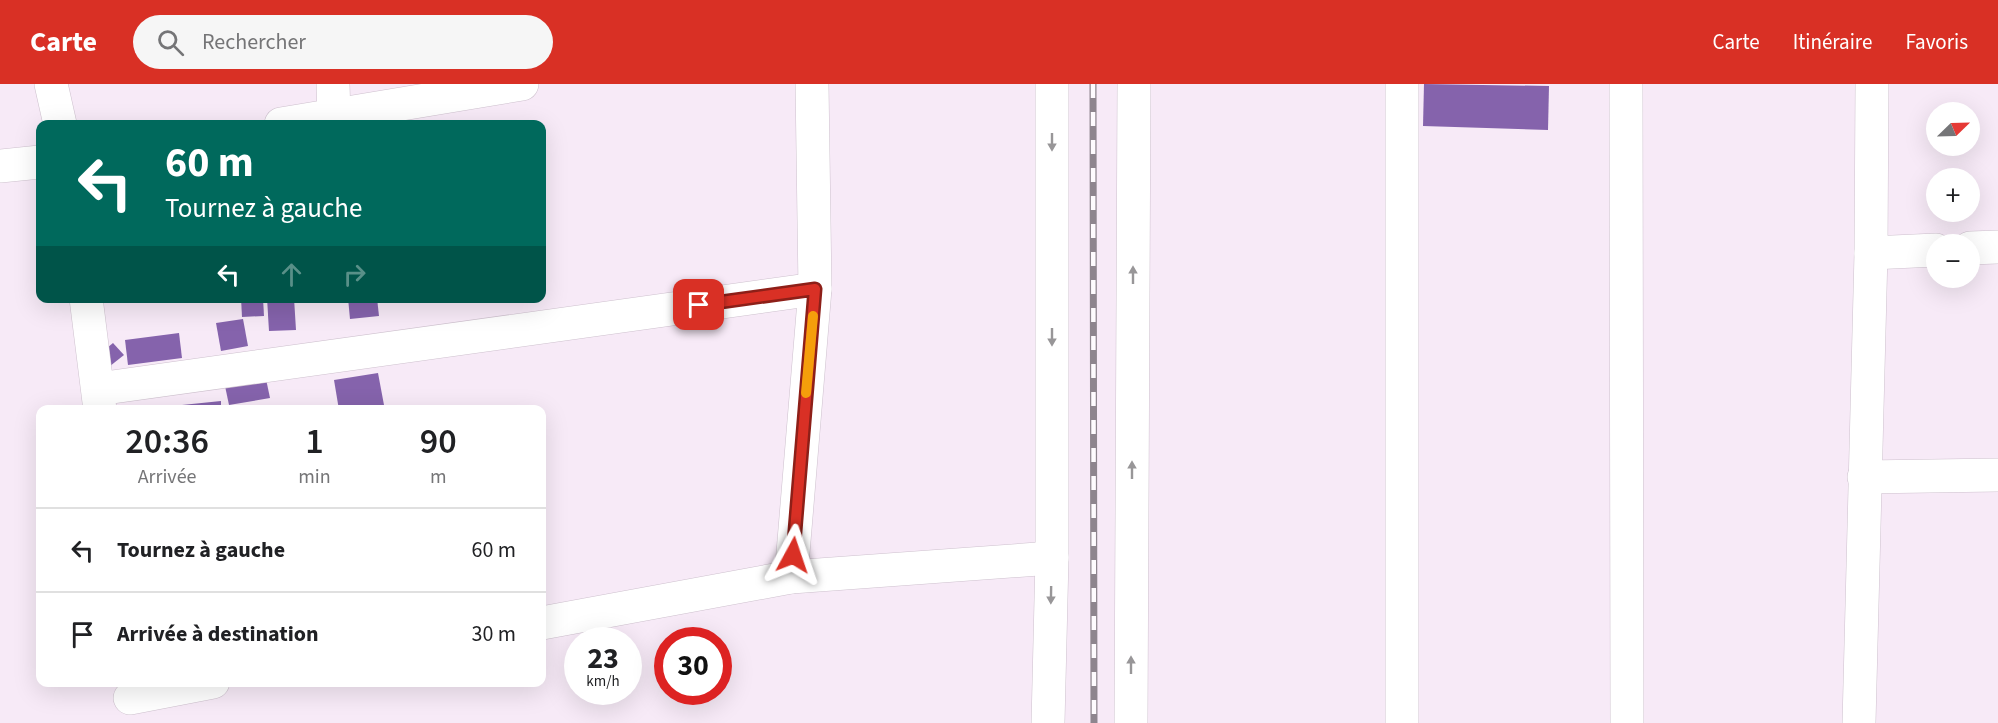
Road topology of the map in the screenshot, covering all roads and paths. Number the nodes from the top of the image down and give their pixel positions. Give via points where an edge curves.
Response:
1 (51, 84) edge
2 (333, 84) edge
3 (522, 84) edge
4 (812, 84) edge
5 (1052, 84) edge
6 (1134, 84) edge
7 (1402, 84) edge
8 (1626, 84) edge
9 (1872, 84) edge
10 (334, 116) junction
11 (59, 120) edge
12 (308, 120) edge
13 (36, 162) edge
14 (0, 166) edge
15 (1998, 247) edge
16 (1980, 248) edge
17 (1926, 250) edge
18 (1871, 253) junction
19 (815, 289) junction
20 (87, 303) edge
21 (99, 399) edge
22 (1998, 476) edge
23 (1864, 477) junction
24 (1052, 558) junction
25 (791, 577) junction
26 (546, 622) edge
27 (191, 687) edge
28 (131, 701) edge
29 (1048, 723) edge
30 (1131, 723) edge
31 (1402, 723) edge
32 (1627, 723) edge
33 (1860, 723) edge

1 - 11 street
2 - 10 street
3 - 10 street
4 - 19 street
5 -> 24 street
30 -> 6 street
7 - 31 street
8 - 32 street
9 - 18 street
10 - 12 street
13 - 14 street
15 - 16 street
17 - 18 street
18 - 23 street
19 - 21 street
19 - 25 street
20 - 21 street
22 - 23 street
23 - 33 street
24 - 25 street
24 -> 29 street
25 - 26 street
27 - 28 street

